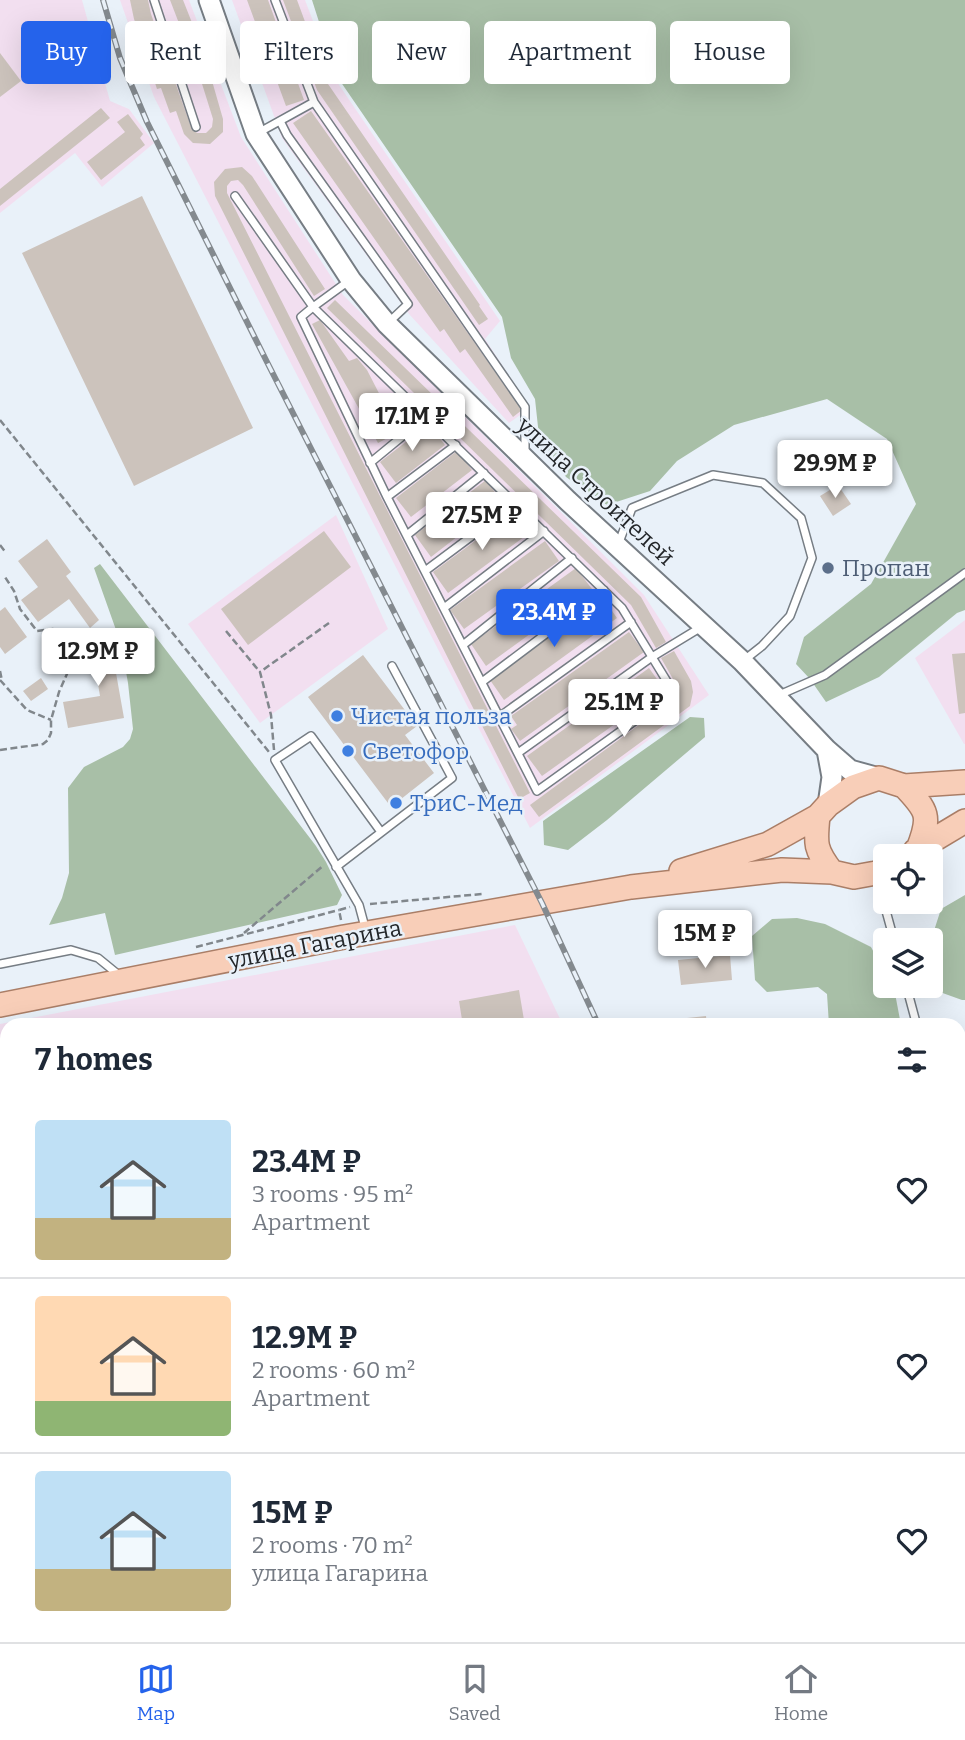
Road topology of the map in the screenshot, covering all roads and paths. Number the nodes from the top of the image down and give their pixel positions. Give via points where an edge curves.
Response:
1 (154, 0) edge
2 (209, 0) edge
3 (275, 0) edge
4 (314, 102) junction
5 (280, 121) junction
6 (196, 127) dead end
7 (256, 134) junction
8 (235, 196) dead end
9 (351, 280) junction
10 (313, 306) junction
11 (387, 324) junction
12 (427, 416) junction
13 (0, 420) edge
14 (456, 445) junction
15 (525, 458) junction
16 (370, 463) junction
17 (484, 472) junction
18 (387, 497) junction
19 (516, 503) junction
20 (544, 531) junction
21 (407, 535) junction
22 (0, 545) edge
23 (617, 546) junction
24 (5, 552) dead end
25 (572, 558) junction
26 (425, 572) junction
27 (965, 573) edge
28 (5, 577) dead end
29 (604, 590) junction
30 (444, 608) junction
31 (631, 622) junction
32 (329, 623) dead end
33 (704, 626) junction
34 (226, 631) dead end
35 (463, 645) junction
36 (652, 657) junction
37 (742, 661) junction
38 (393, 666) dead end
39 (0, 671) edge
40 (260, 672) junction
41 (482, 682) junction
42 (1, 683) edge
43 (776, 696) junction
44 (499, 717) junction
45 (51, 720) junction
46 (0, 750) edge
47 (827, 750) junction
48 (518, 754) junction
49 (275, 760) junction
50 (879, 778) junction
51 (965, 782) edge
52 (904, 786) junction
53 (823, 810) junction
54 (965, 821) edge
55 (381, 832) junction
56 (918, 844) edge
57 (927, 844) edge
58 (332, 859) junction
59 (336, 867) junction
60 (832, 873) junction
61 (873, 873) edge
62 (631, 887) junction
63 (367, 933) junction
64 (241, 935) dead end
65 (0, 964) edge
66 (126, 981) junction
67 (909, 998) edge
68 (0, 1005) edge
69 (915, 1018) edge

1 - 6 lane
2 - 7 main road, улица Строителей
3 - 4 lane
4 - 5 lane
4 - 15 lane via 525,407
5 - 7 lane
5 - 11 lane via 408,304
7 - 9 main road, улица Строителей
8 - 10 lane
9 - 10 lane
9 - 11 main road, улица Строителей
10 - 12 lane
10 - 16 lane via 301,317
11 - 15 main road, улица Строителей
12 - 14 lane
12 - 16 lane
13 - 49 path
14 - 17 lane
14 - 18 lane
15 - 23 main road, улица Строителей
16 - 18 lane
17 - 19 lane
17 - 21 lane
18 - 21 lane
19 - 20 lane
19 - 26 lane
20 - 25 lane
20 - 30 lane
21 - 26 lane
22 - 24 path
23 - 33 main road, улица Строителей
23 - 37 lane via 632,508 713,475 763,483 801,518 812,558 789,616
25 - 29 lane
25 - 35 lane
26 - 30 lane
27 - 43 lane via 825,675
28 - 45 path via 37,631 53,629 68,651 69,667
29 - 31 lane
29 - 41 lane
30 - 35 lane
31 - 36 lane
31 - 44 lane
32 - 40 path
33 - 36 lane
33 - 37 main road, улица Строителей
34 - 40 path
35 - 41 lane
36 - 48 lane
36 - 48 lane via 671,688 664,699 537,791
37 - 43 main road, улица Строителей
38 - 55 lane via 452,778
39 - 42 path
40 - 49 path via 271,715
41 - 44 lane
42 - 45 path via 27,710
43 - 47 main road, улица Строителей
44 - 48 lane
45 - 46 path via 51,733 43,744
47 - 50 main road, улица Строителей via 850,770
47 - 53 main road via 832,777
49 - 55 lane via 311,736
49 - 58 lane
50 - 52 main road
50 - 53 main road via 853,787
51 - 52 main road
52 - 56 main road via 923,806 926,828
53 - 60 main road via 816,838 819,856
53 - 62 main road via 768,844
54 - 57 main road
55 - 59 lane
58 - 59 lane
58 - 64 path
59 - 63 lane via 359,905
60 - 61 main road via 853,877
60 - 62 main road via 782,870
62 - 63 main road, улица Гагарина
63 - 66 main road, улица Гагарина
65 - 66 lane via 71,950 98,958
66 - 68 main road, улица Гагарина
67 - 69 lane

